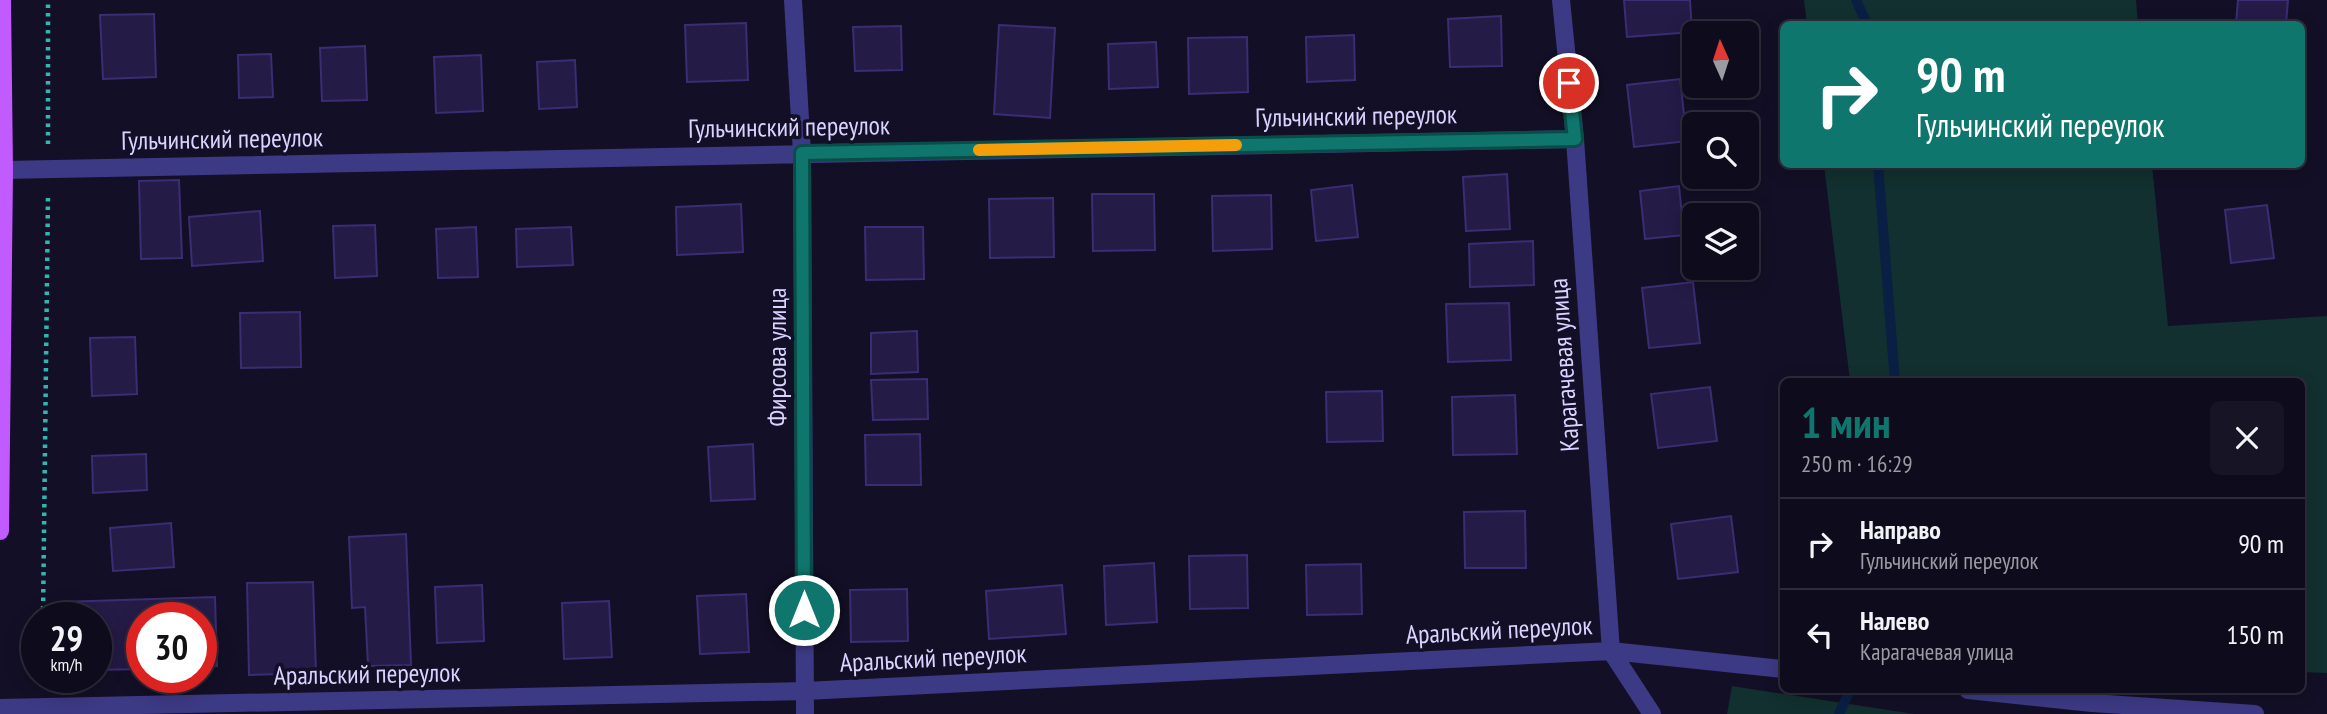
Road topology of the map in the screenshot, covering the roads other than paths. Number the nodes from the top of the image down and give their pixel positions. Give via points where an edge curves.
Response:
1 (2, 0) edge
2 (793, 0) edge
3 (1560, 0) edge
4 (1575, 139) junction
5 (802, 153) junction
6 (4, 170) junction
7 (0, 531) edge
8 (1611, 650) junction
9 (1780, 669) edge
10 (804, 691) junction
11 (1997, 693) edge
12 (0, 708) edge
13 (805, 714) edge
14 (1652, 714) edge
15 (2255, 714) edge

1 - 6 main road
2 - 5 street, Фирсова улица
3 - 4 street, Карагачевая улица
4 - 5 street, Гульчинский переулок
4 - 8 street, Карагачевая улица
5 - 6 street, Гульчинский переулок
5 - 10 street, Фирсова улица
6 - 7 main road
8 - 9 street, Аральский переулок
8 - 10 street, Аральский переулок
8 - 14 street, Карагачевая улица
10 - 12 street, Аральский переулок
10 - 13 street, Фирсова улица
11 - 15 street

